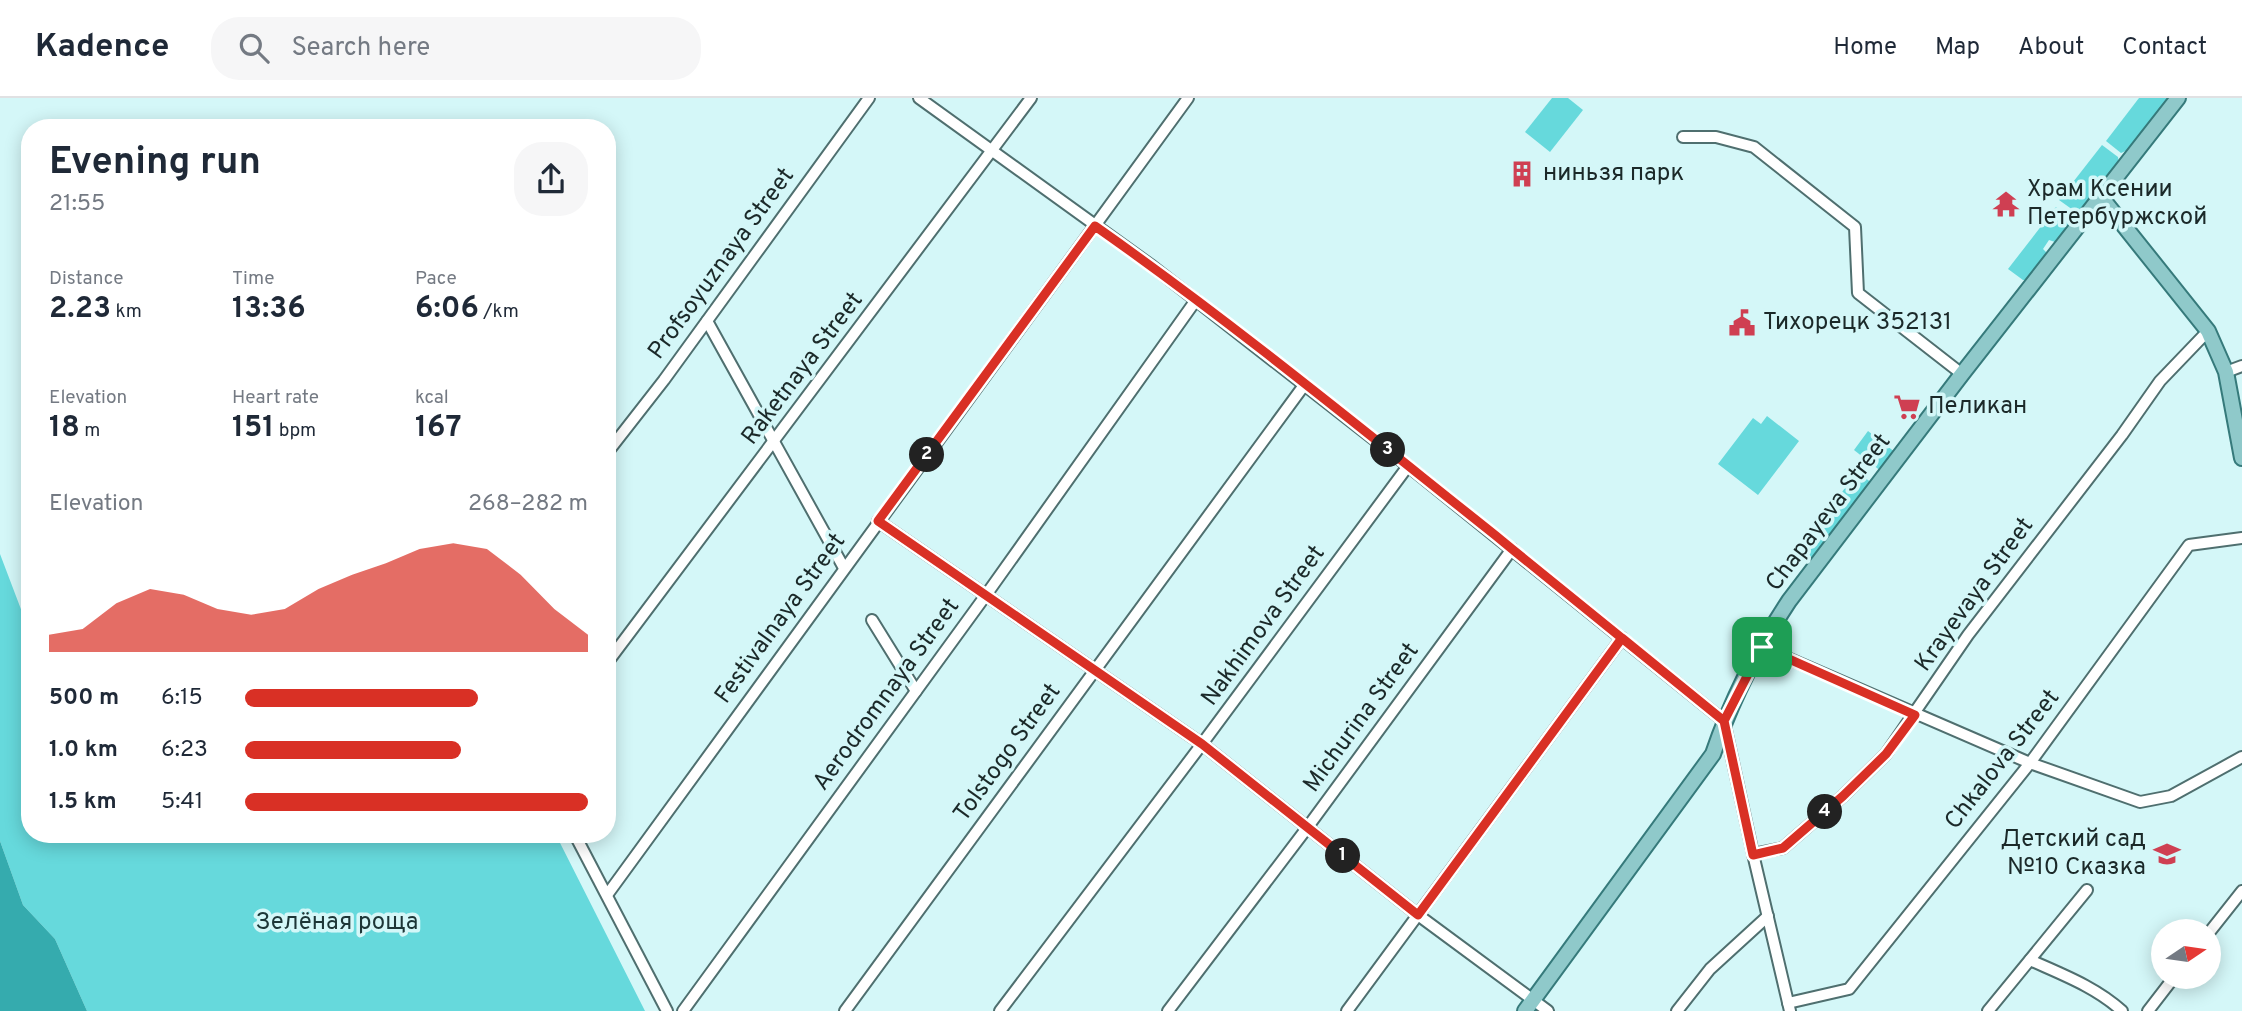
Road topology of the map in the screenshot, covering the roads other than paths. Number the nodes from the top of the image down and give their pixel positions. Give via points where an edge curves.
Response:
1 (869, 98) edge
2 (919, 98) edge
3 (1031, 98) edge
4 (1188, 98) edge
5 (2178, 98) edge
6 (1683, 137) dead end
7 (993, 150) junction
8 (2101, 197) junction
9 (1095, 226) junction
10 (1196, 300) junction
11 (707, 321) junction
12 (2208, 331) junction
13 (2242, 366) edge
14 (2226, 372) junction
15 (1962, 374) junction
16 (1305, 384) junction
17 (616, 441) edge
18 (774, 443) junction
19 (2242, 458) edge
20 (1408, 466) junction
21 (878, 521) junction
22 (2242, 538) edge
23 (1512, 549) junction
24 (844, 568) junction
25 (986, 595) junction
26 (872, 620) dead end
27 (1622, 638) junction
28 (1762, 647) junction
29 (616, 651) edge
30 (1094, 669) junction
31 (916, 691) junction
32 (1915, 715) junction
33 (1724, 721) junction
34 (1202, 744) junction
35 (2242, 757) edge
36 (2030, 763) junction
37 (1307, 828) junction
38 (579, 843) edge
39 (1753, 855) junction
40 (2087, 890) dead end
41 (2242, 891) edge
42 (607, 895) junction
43 (1418, 915) junction
44 (1768, 916) junction
45 (2220, 919) edge
46 (2030, 960) junction
47 (2165, 989) edge
48 (1529, 1006) edge
49 (1789, 1007) edge
50 (667, 1011) edge
51 (683, 1011) edge
52 (845, 1011) edge
53 (1000, 1011) edge
54 (1168, 1011) edge
55 (1347, 1011) edge
56 (1548, 1011) edge
57 (1677, 1011) edge
58 (1988, 1011) edge
59 (2122, 1011) edge
60 (2148, 1011) edge

1 - 11 street, Profsoyuznaya Street
2 - 7 street
3 - 7 street, Raketnaya Street
4 - 9 street, Festivalnaya Street
5 - 8 main road, Chapayeva Street
6 - 15 street via 1716,137 1754,147 1855,227 1858,293
7 - 9 street
7 - 18 street, Raketnaya Street
8 - 12 main road
8 - 15 main road, Chapayeva Street
9 - 10 street
9 - 21 street, Festivalnaya Street
10 - 16 street
10 - 25 street, Aerodromnaya Street
11 - 17 street, Profsoyuznaya Street
11 - 18 street
12 - 14 main road
12 - 32 street, Krayevaya Street via 2160,381 1968,635
13 - 14 street
14 - 19 main road
15 - 28 main road, Chapayeva Street via 1789,601
16 - 20 street
16 - 30 street, Tolstogo Street
18 - 24 street
18 - 29 street, Raketnaya Street
20 - 23 street
20 - 34 street, Nakhimova Street
21 - 24 street, Festivalnaya Street
21 - 25 street
22 - 36 street, Chkalova Street via 2189,545
23 - 27 street
23 - 37 street, Michurina Street
24 - 42 street, Festivalnaya Street
25 - 30 street
25 - 31 street, Aerodromnaya Street
26 - 31 street
27 - 33 street
27 - 43 street
28 - 32 street
28 - 33 main road, Chapayeva Street
30 - 34 street
30 - 52 street, Tolstogo Street
31 - 51 street, Aerodromnaya Street
32 - 36 street
32 - 39 street, Krayevaya Street via 1886,754 1783,848
33 - 39 street
33 - 48 main road, Chapayeva Street via 1713,754
34 - 37 street
34 - 53 street, Nakhimova Street
35 - 36 street via 2171,796 2140,802
36 - 49 street, Chkalova Street via 1849,989
37 - 43 street
37 - 54 street, Michurina Street
38 - 42 street
39 - 44 street
40 - 46 street
41 - 45 street
42 - 50 street
43 - 48 street
43 - 55 street
44 - 49 street
44 - 57 street via 1710,969
46 - 58 street
46 - 59 street via 2081,983
47 - 60 street
48 - 56 street

